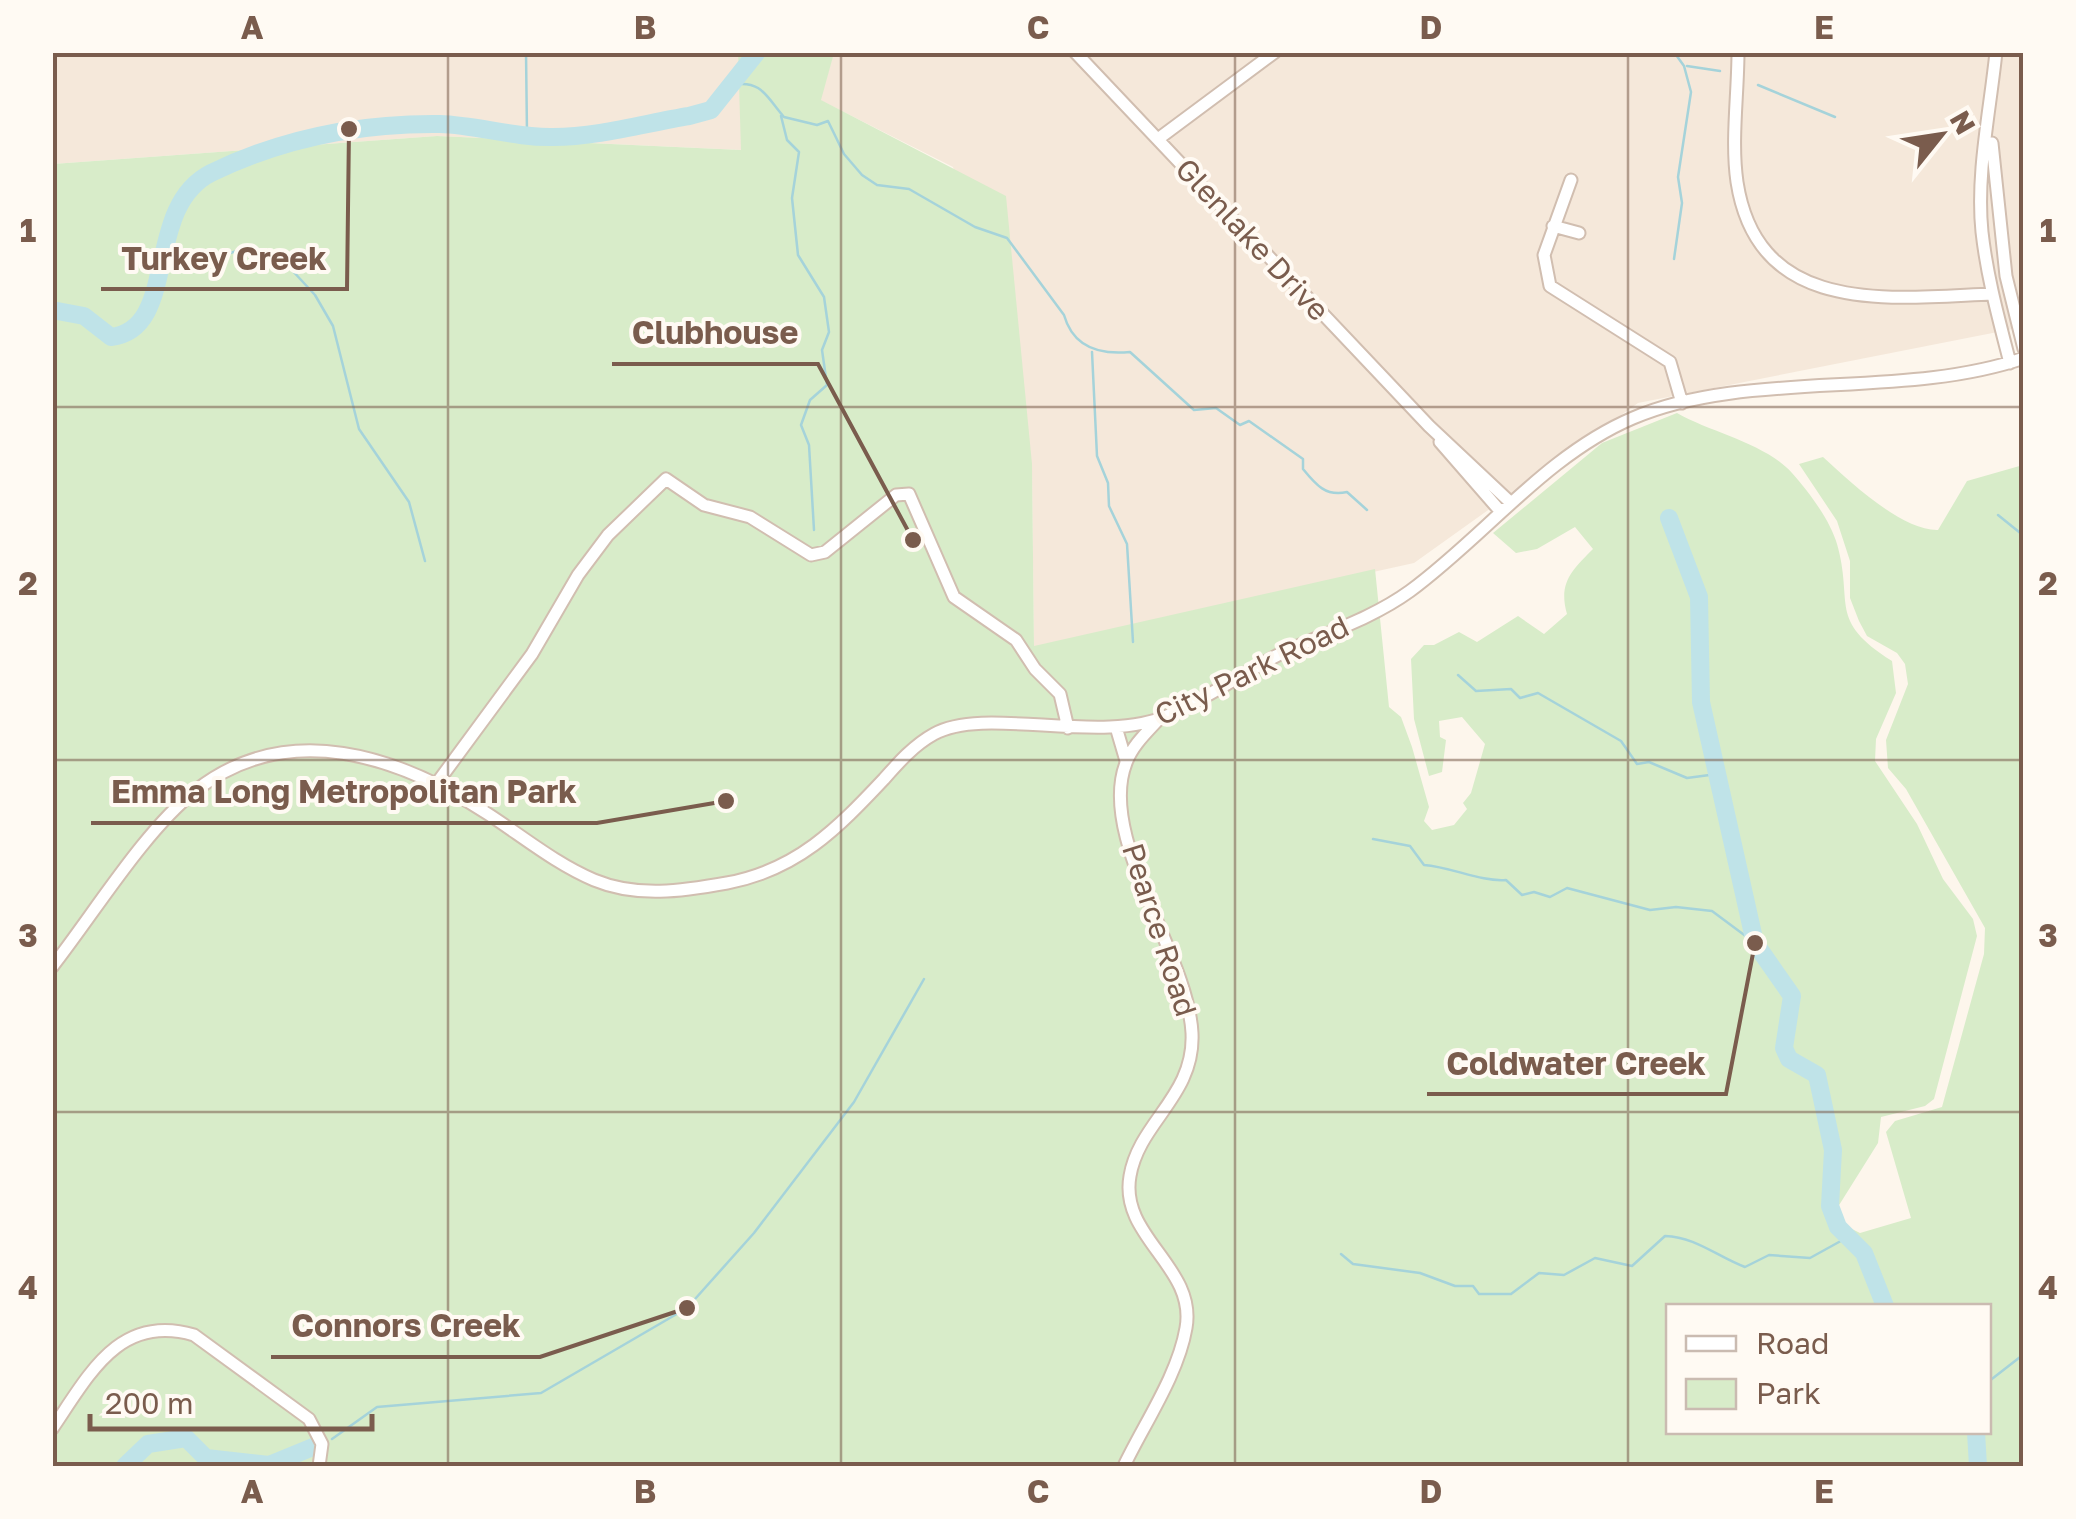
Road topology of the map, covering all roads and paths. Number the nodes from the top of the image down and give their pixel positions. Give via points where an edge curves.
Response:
1 (1076, 52) edge
2 (1275, 52) edge
3 (1738, 52) edge
4 (1996, 52) edge
5 (1989, 114) junction
6 (1158, 139) junction
7 (1571, 180) dead end
8 (1553, 226) junction
9 (1579, 233) dead end
10 (1992, 294) junction
11 (2024, 349) edge
12 (2024, 358) edge
13 (2010, 363) junction
14 (1682, 403) junction
15 (1428, 426) junction
16 (1511, 503) junction
17 (1500, 512) junction
18 (1158, 720) junction
19 (1116, 727) junction
20 (1068, 728) junction
21 (1126, 761) junction
22 (438, 783) junction
23 (52, 967) edge
24 (52, 1428) edge
25 (319, 1466) edge
26 (1124, 1466) edge

1 - 6 street, Glenlake Drive
2 - 6 street
3 - 10 street via 1740,195 1758,236 1787,269 1827,290 1868,299
4 - 5 street
5 - 10 street via 1982,230
5 - 11 street via 2006,276
6 - 15 street, Glenlake Drive
7 - 8 street
8 - 9 street
8 - 14 street via 1544,256 1550,286 1670,362
10 - 13 street
12 - 13 street, City Park Road
13 - 14 street, City Park Road
14 - 16 street, City Park Road via 1600,435
15 - 16 street, Glenlake Drive
15 - 17 street, Glenlake Drive
16 - 17 street, City Park Road
17 - 18 street, City Park Road via 1390,605
18 - 19 street, City Park Road
18 - 21 street
19 - 20 street, City Park Road
19 - 21 street, Pearce Road
20 - 22 street, City Park Road via 943,729 908,753 800,857 763,874 669,892 597,882
20 - 22 street via 1060,694 1016,640 954,597 909,494 896,495 826,552 811,555 750,516 704,506 666,479 616,526 578,575 532,654
21 - 26 street, Pearce Road via 1124,822 1186,994 1192,1035 1187,1077 1141,1149 1128,1198 1144,1236 1184,1293 1187,1325
22 - 23 street, City Park Road via 336,750 298,749 238,765 176,808
24 - 25 street via 108,1354 134,1335 162,1328 194,1336 309,1419 322,1444

